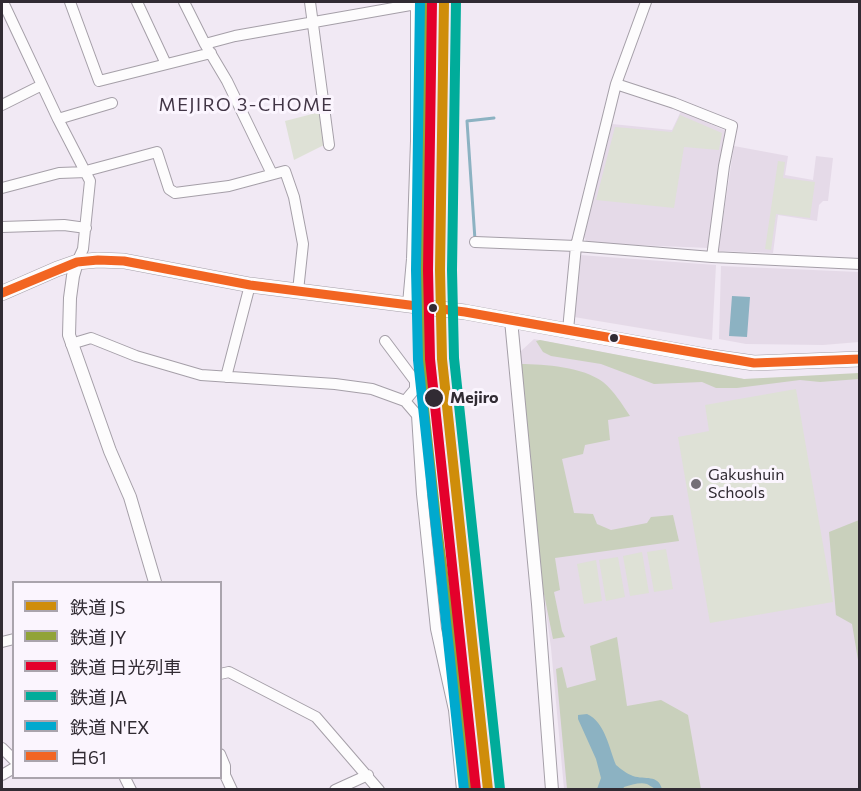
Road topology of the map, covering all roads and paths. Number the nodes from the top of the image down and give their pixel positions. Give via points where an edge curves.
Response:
1 (3, 2) edge
2 (70, 2) edge
3 (137, 2) edge
4 (184, 2) edge
5 (310, 2) edge
6 (646, 2) edge
7 (416, 3) edge
8 (388, 6) edge
9 (314, 22) junction
10 (208, 48) junction
11 (166, 64) junction
12 (616, 84) junction
13 (42, 85) junction
14 (112, 103) dead end
15 (2, 105) edge
16 (58, 119) junction
17 (329, 145) dead end
18 (86, 171) junction
19 (272, 174) junction
20 (2, 188) edge
21 (2, 227) edge
22 (86, 228) junction
23 (475, 242) dead end
24 (576, 246) junction
25 (712, 257) junction
26 (77, 262) junction
27 (860, 264) edge
28 (250, 285) junction
29 (298, 291) junction
30 (2, 292) edge
31 (413, 304) junction
32 (511, 320) junction
33 (568, 330) junction
34 (385, 341) dead end
35 (71, 344) junction
36 (860, 359) edge
37 (226, 377) junction
38 (405, 401) junction
39 (155, 581) edge
40 (222, 674) edge
41 (222, 759) edge
42 (223, 773) edge
43 (368, 775) junction
44 (232, 789) edge
45 (334, 789) edge
46 (379, 789) edge
47 (462, 789) edge
48 (552, 789) edge

1 - 13 street
2 - 11 street via 99,81
3 - 11 street
4 - 10 street
5 - 9 street
6 - 12 street
7 - 8 street
7 - 31 street
8 - 9 street
9 - 10 street via 235,36
9 - 17 street
10 - 11 street
10 - 19 street
12 - 24 street
12 - 25 street via 732,126
13 - 15 street
13 - 16 street
14 - 16 street
16 - 18 street
18 - 19 street via 157,152 169,189 175,192 229,186
18 - 20 street via 59,173
18 - 22 street via 90,181
19 - 29 street via 285,171 294,197 303,243
21 - 22 street
22 - 26 street
23 - 24 street
24 - 25 street
24 - 33 street
25 - 27 street
26 - 28 main road via 124,261
26 - 30 main road
26 - 35 street via 70,298
28 - 29 main road
28 - 37 street
29 - 31 main road
31 - 32 main road
32 - 33 main road
32 - 48 street
33 - 36 main road via 754,363
34 - 38 street via 415,381 411,398
35 - 37 street via 91,338 201,375
35 - 39 street via 130,497
37 - 38 street via 335,384 372,389
38 - 47 street via 417,415 436,629 454,710
40 - 43 street via 229,672 315,717
41 - 42 street
42 - 44 street
43 - 45 street
43 - 46 street

